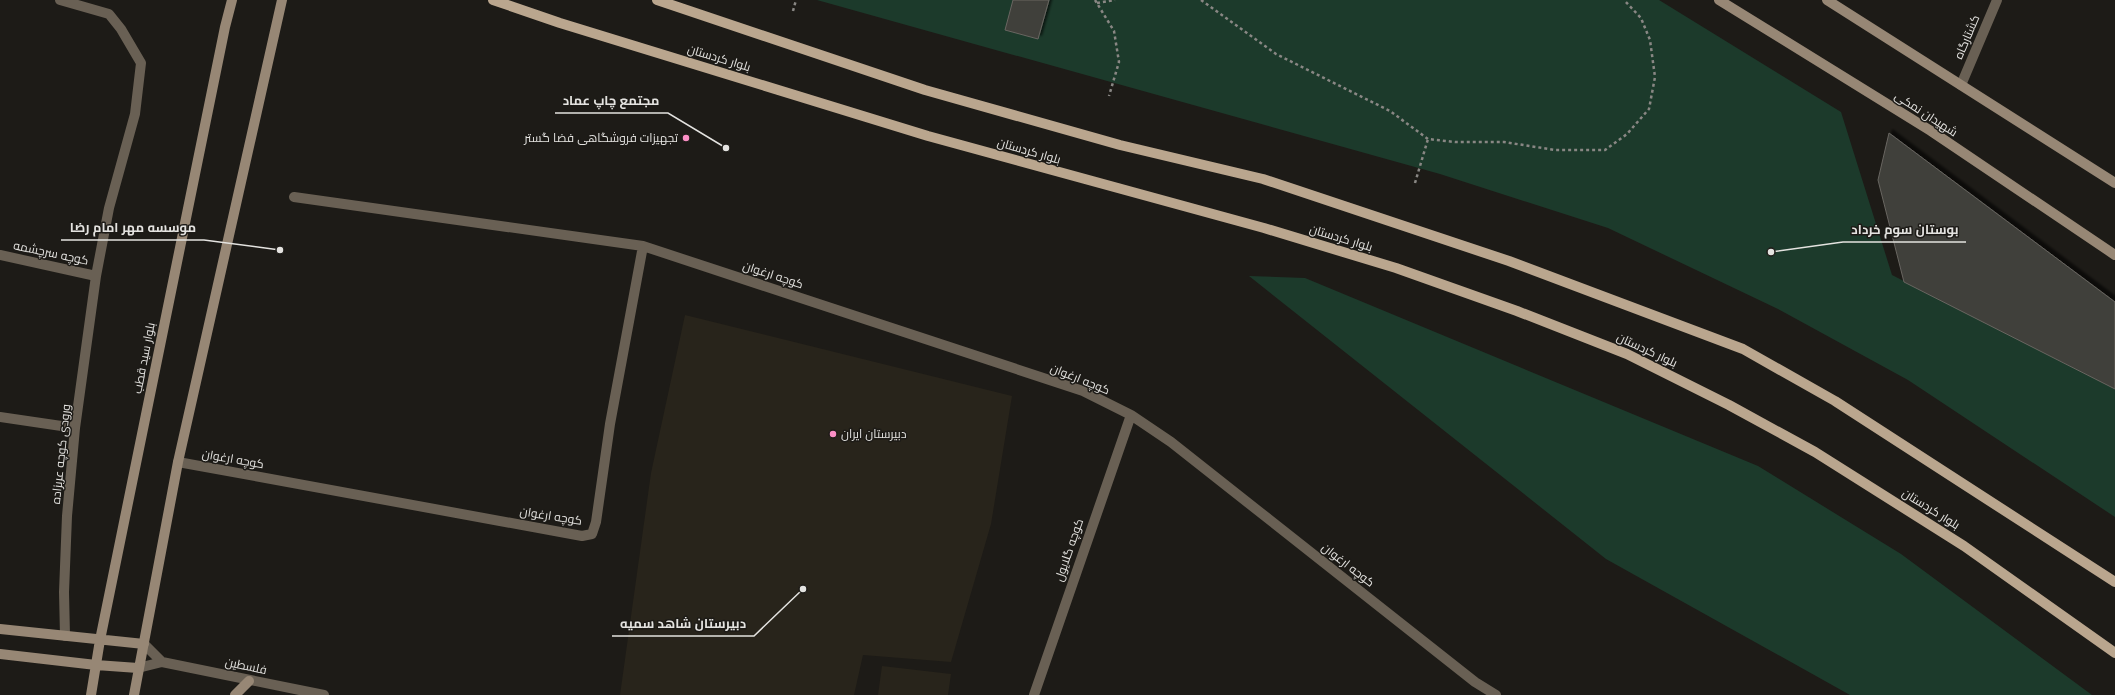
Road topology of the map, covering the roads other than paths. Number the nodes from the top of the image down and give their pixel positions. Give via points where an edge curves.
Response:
1 (60, 0) edge
2 (232, 0) edge
3 (282, 0) edge
4 (494, 0) edge
5 (657, 0) edge
6 (1719, 0) edge
7 (1827, 0) edge
8 (1997, 0) edge
9 (1960, 85) junction
10 (2115, 183) edge
11 (294, 197) dead end
12 (643, 246) junction
13 (0, 255) edge
14 (2115, 255) edge
15 (96, 276) junction
16 (1131, 415) junction
17 (0, 417) edge
18 (75, 428) junction
19 (178, 462) junction
20 (2115, 582) edge
21 (0, 629) edge
22 (65, 636) junction
23 (100, 640) junction
24 (144, 644) junction
25 (2115, 653) edge
26 (0, 654) edge
27 (162, 662) junction
28 (96, 665) junction
29 (138, 668) junction
30 (249, 681) junction
31 (91, 695) edge
32 (134, 695) edge
33 (235, 695) edge
34 (324, 695) edge
35 (1034, 695) edge
36 (1496, 695) edge

1 - 15 street, ورودی کوچه عربزاده via 110,14 142,63 135,114 109,208
2 - 23 main road, بلوار سید قطب via 224,27
3 - 19 main road
4 - 25 main road, بلوار کردستان via 928,136 1264,228 1396,268 1627,354 1815,452 1964,546
5 - 20 main road via 925,90 1120,146 1263,179 1509,262 1743,349 1835,402
6 - 14 main road, شهیدان نمکی via 1931,131
7 - 9 main road
8 - 9 street, کشتارگاه
9 - 10 main road
11 - 12 street
12 - 16 street, کوچه ارغوان via 1083,391
12 - 19 street, کوچه ارغوان via 592,534 582,536
13 - 15 street, کوچه سرچشمه
15 - 18 street, ورودی کوچه عربزاده
16 - 35 street, کوچه گلایول
16 - 36 street, کوچه ارغوان via 1171,442 1475,682
17 - 18 street
18 - 22 street, ورودی کوچه عربزاده via 67,516
19 - 24 main road
21 - 22 main road
22 - 23 main road
23 - 24 main road
23 - 28 main road, بلوار سید قطب
24 - 27 street
24 - 29 main road
26 - 28 main road
27 - 29 street, فلسطین
27 - 30 street, فلسطین
28 - 29 main road
28 - 31 main road, بلوار سید قطب
29 - 32 main road
30 - 33 main road
30 - 34 street, فلسطین

